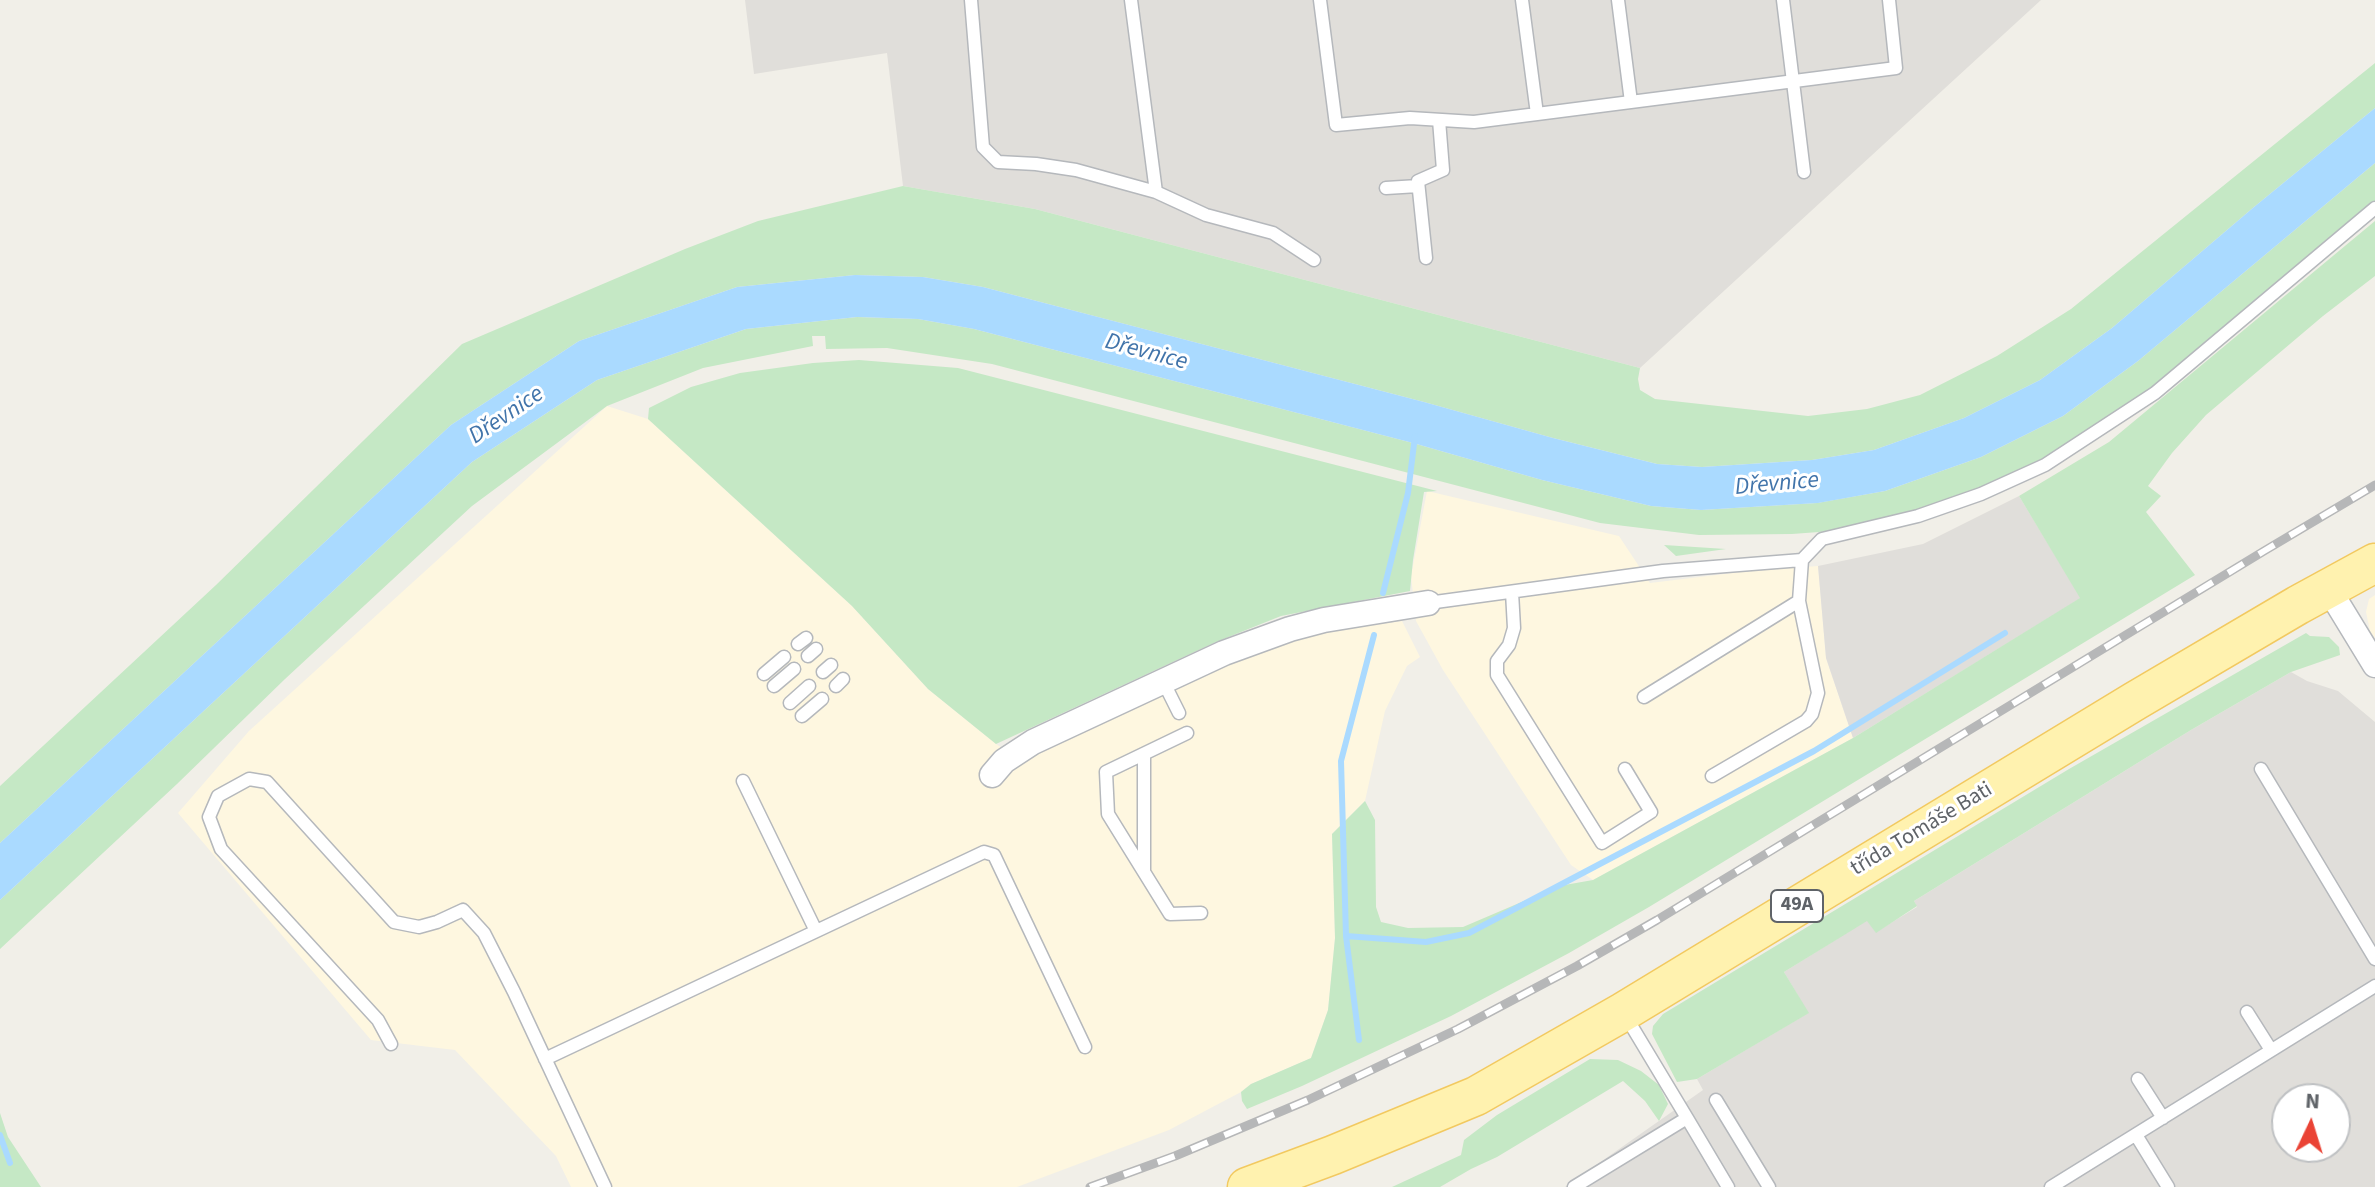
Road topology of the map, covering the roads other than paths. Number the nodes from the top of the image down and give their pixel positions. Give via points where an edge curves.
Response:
1 (971, 0) edge
2 (1131, 0) edge
3 (1320, 0) edge
4 (1522, 0) edge
5 (1618, 0) edge
6 (1783, 0) edge
7 (1889, 0) edge
8 (1792, 81) junction
9 (1631, 102) junction
10 (1537, 114) junction
11 (1439, 120) junction
12 (1804, 172) dead end
13 (1418, 186) junction
14 (1386, 188) dead end
15 (1156, 192) junction
16 (2375, 208) edge
17 (1426, 258) dead end
18 (1314, 260) dead end
19 (1802, 560) junction
20 (2375, 563) edge
21 (2328, 588) junction
22 (1512, 592) junction
23 (1799, 601) junction
24 (1428, 603) joint
25 (784, 657) dead end
26 (2375, 665) edge
27 (794, 669) dead end
28 (764, 674) dead end
29 (1163, 681) junction
30 (774, 686) dead end
31 (809, 686) dead end
32 (1644, 697) dead end
33 (822, 699) dead end
34 (790, 703) dead end
35 (1179, 713) dead end
36 (802, 716) dead end
37 (1187, 733) dead end
38 (1144, 754) junction
39 (1625, 769) dead end
40 (2261, 769) dead end
41 (992, 775) dead end
42 (1712, 776) dead end
43 (743, 781) dead end
44 (1144, 872) junction
45 (1201, 913) dead end
46 (816, 931) junction
47 (2375, 959) edge
48 (2375, 986) edge
49 (1623, 1012) junction
50 (2247, 1012) dead end
51 (391, 1044) dead end
52 (1085, 1047) dead end
53 (2271, 1050) junction
54 (545, 1059) junction
55 (2138, 1079) dead end
56 (1716, 1100) dead end
57 (1687, 1118) junction
58 (2163, 1118) junction
59 (2136, 1135) junction
60 (605, 1187) edge
61 (1247, 1187) edge
62 (1574, 1187) edge
63 (1728, 1187) edge
64 (1769, 1187) edge
65 (2051, 1187) edge
66 (2168, 1187) edge

1 - 15 lane via 983,147 998,162 1076,170
2 - 15 lane
3 - 11 lane via 1336,125
4 - 10 lane
5 - 9 lane
6 - 8 lane
7 - 8 lane via 1896,68
8 - 9 lane
8 - 12 lane
9 - 10 lane
10 - 11 lane via 1474,122
11 - 13 lane via 1443,170 1418,181
13 - 14 lane
13 - 17 lane
15 - 18 lane via 1206,215 1273,233
16 - 19 lane via 2155,393 2045,465 1918,516 1822,539
19 - 22 lane via 1663,571
19 - 23 lane
20 - 21 main road, třída Tomáše Bati / 49A
21 - 26 street
21 - 49 main road, třída Tomáše Bati / 49A
22 - 24 lane
22 - 39 lane via 1514,628 1497,661 1497,675 1602,843 1651,812
23 - 32 lane
23 - 42 lane via 1818,693 1812,714
24 - 29 street via 1290,629
25 - 28 lane
27 - 30 lane
29 - 35 lane
29 - 41 street via 1033,742
31 - 34 lane
33 - 36 lane
37 - 38 lane
38 - 44 lane
38 - 44 lane via 1106,772 1108,814
40 - 47 lane
43 - 46 lane
44 - 45 lane via 1170,914
46 - 52 lane via 989,852
46 - 54 lane
48 - 53 lane
49 - 57 lane
49 - 61 main road, třída Tomáše Bati / 49A via 1476,1096
50 - 53 lane
51 - 54 lane via 378,1020 221,849 209,817 218,796 249,779 267,782 394,922 419,927 463,910 484,933
53 - 58 lane
54 - 60 lane
55 - 58 lane
56 - 64 lane
57 - 62 lane
57 - 63 lane
58 - 59 lane
59 - 65 lane
59 - 66 lane

